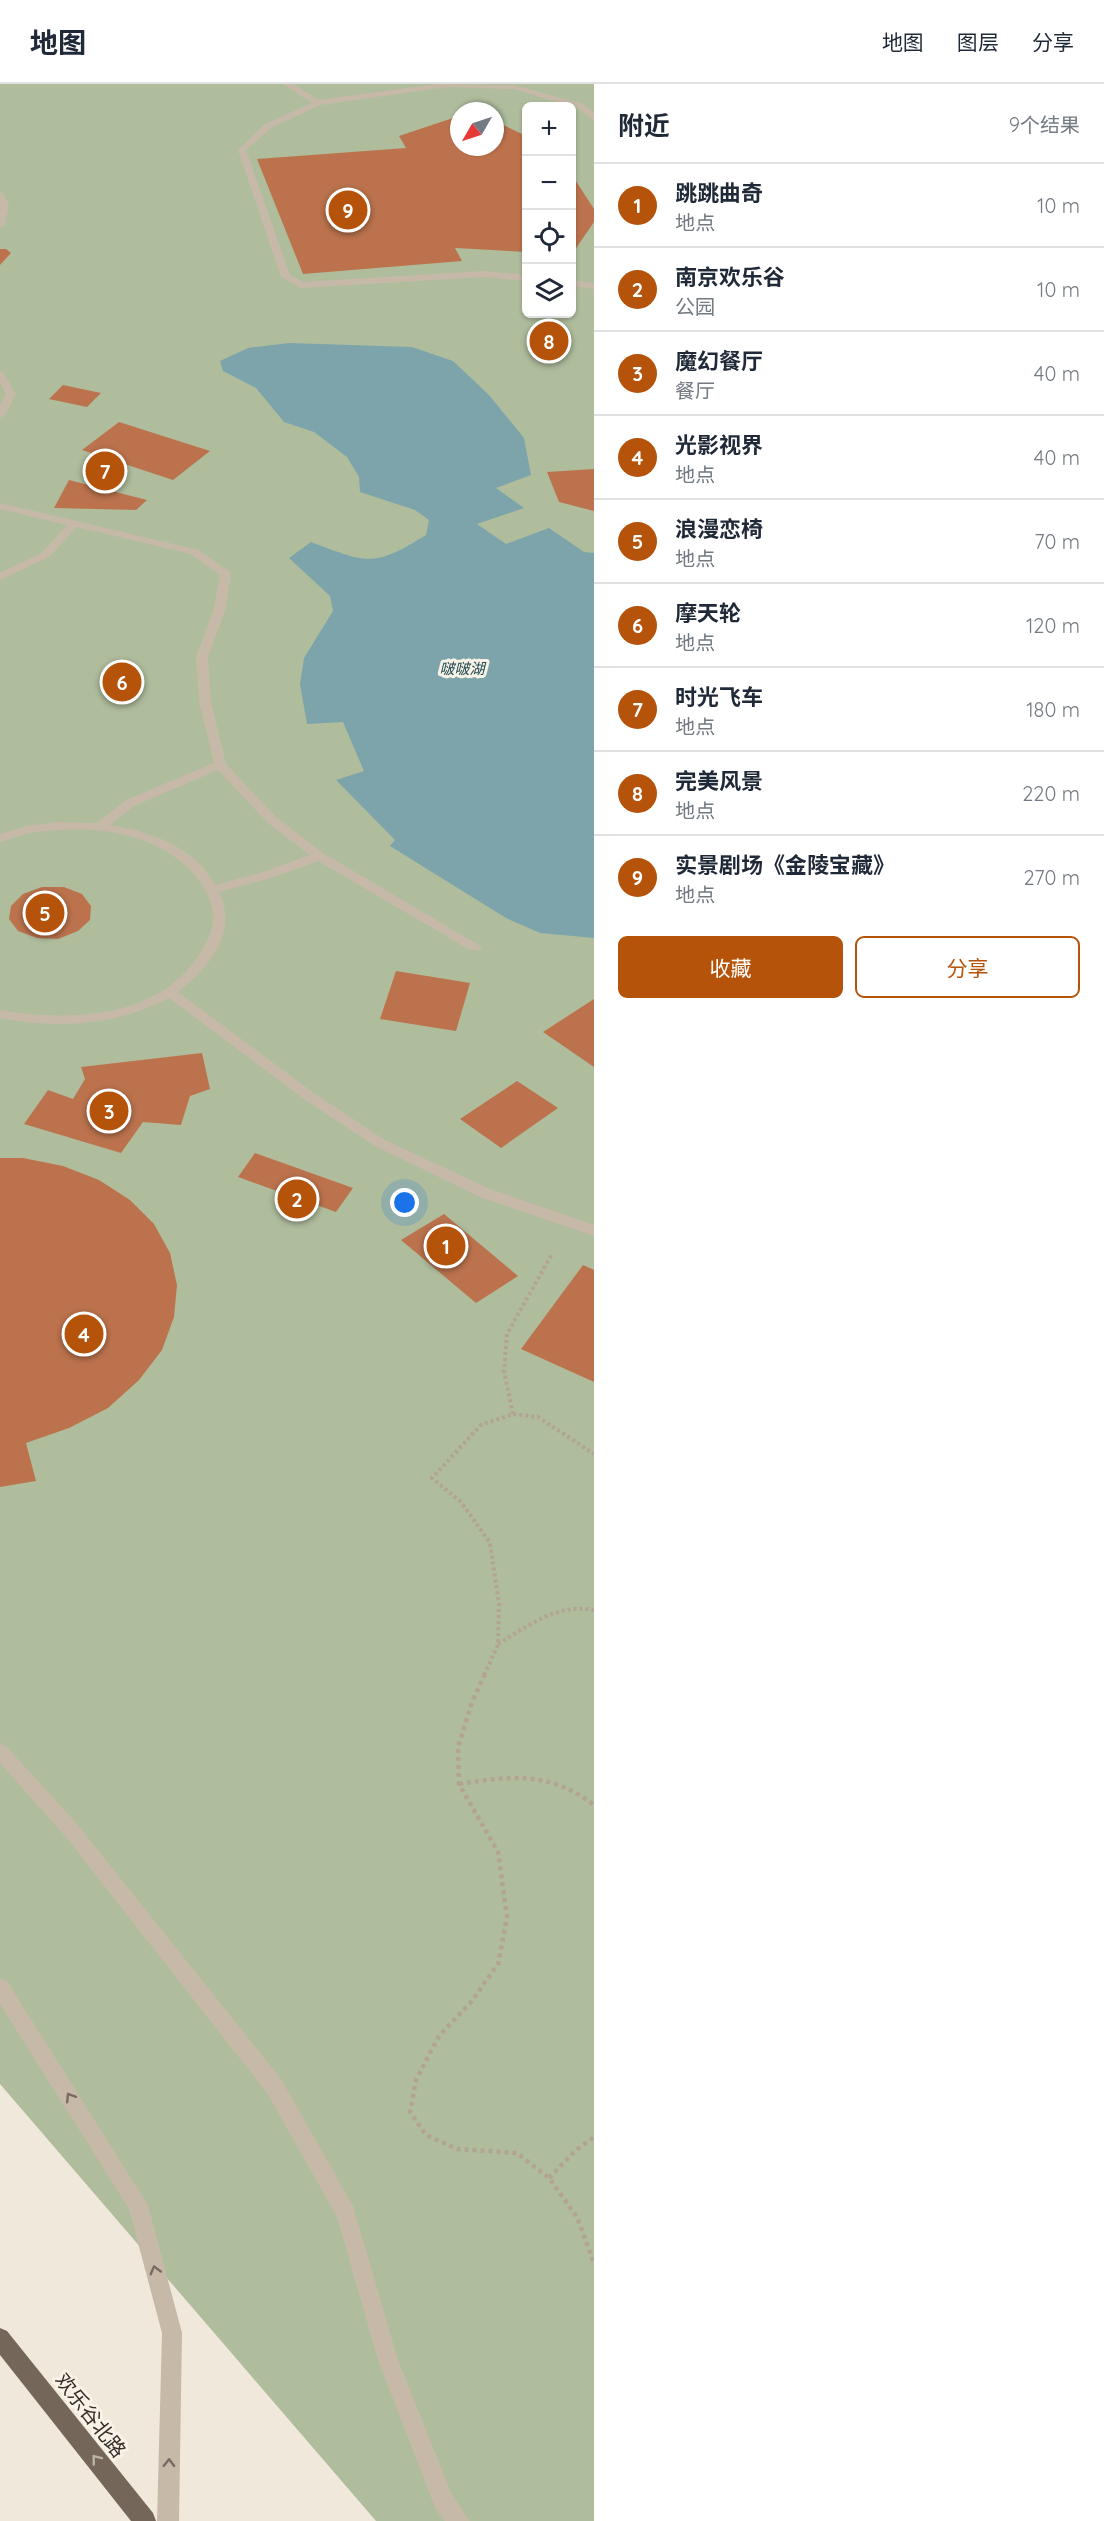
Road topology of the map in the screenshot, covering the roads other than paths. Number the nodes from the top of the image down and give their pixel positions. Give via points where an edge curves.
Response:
1 (287, 84) edge
2 (318, 103) junction
3 (594, 117) edge
4 (0, 195) edge
5 (0, 225) edge
6 (522, 279) edge
7 (576, 284) edge
8 (594, 286) edge
9 (0, 374) edge
10 (0, 415) edge
11 (0, 506) edge
12 (75, 523) junction
13 (0, 577) edge
14 (220, 765) junction
15 (101, 826) junction
16 (3, 833) edge
17 (319, 856) junction
18 (213, 890) junction
19 (475, 947) dead end
20 (170, 992) junction
21 (0, 1014) edge
22 (594, 1231) edge
23 (0, 1750) edge
24 (0, 1987) edge
25 (0, 2338) edge
26 (145, 2521) edge
27 (168, 2521) edge
28 (459, 2521) edge

1 - 2 street
2 - 3 street via 447,85 514,87 580,106
2 - 6 street via 268,126 242,150 286,277 301,285 484,274
4 - 5 street via 5,205
7 - 8 street
9 - 10 street via 11,394
11 - 12 street
12 - 13 street via 45,555
12 - 14 street via 195,552 226,574 219,611 201,657 205,701
14 - 15 street via 130,804
14 - 17 street via 272,820
15 - 16 street via 55,826
15 - 18 street via 144,836 180,853 207,877
17 - 18 street
17 - 19 street
18 - 20 street via 219,906 218,937 201,966
20 - 21 street via 128,1011 80,1021 29,1020
20 - 22 street via 309,1096 380,1143 485,1193
23 - 28 street via 71,1830 274,2086 346,2213 388,2360 444,2502
27 -> 24 street via 172,2333 138,2205
26 -> 25 main road, 欢乐谷北路

